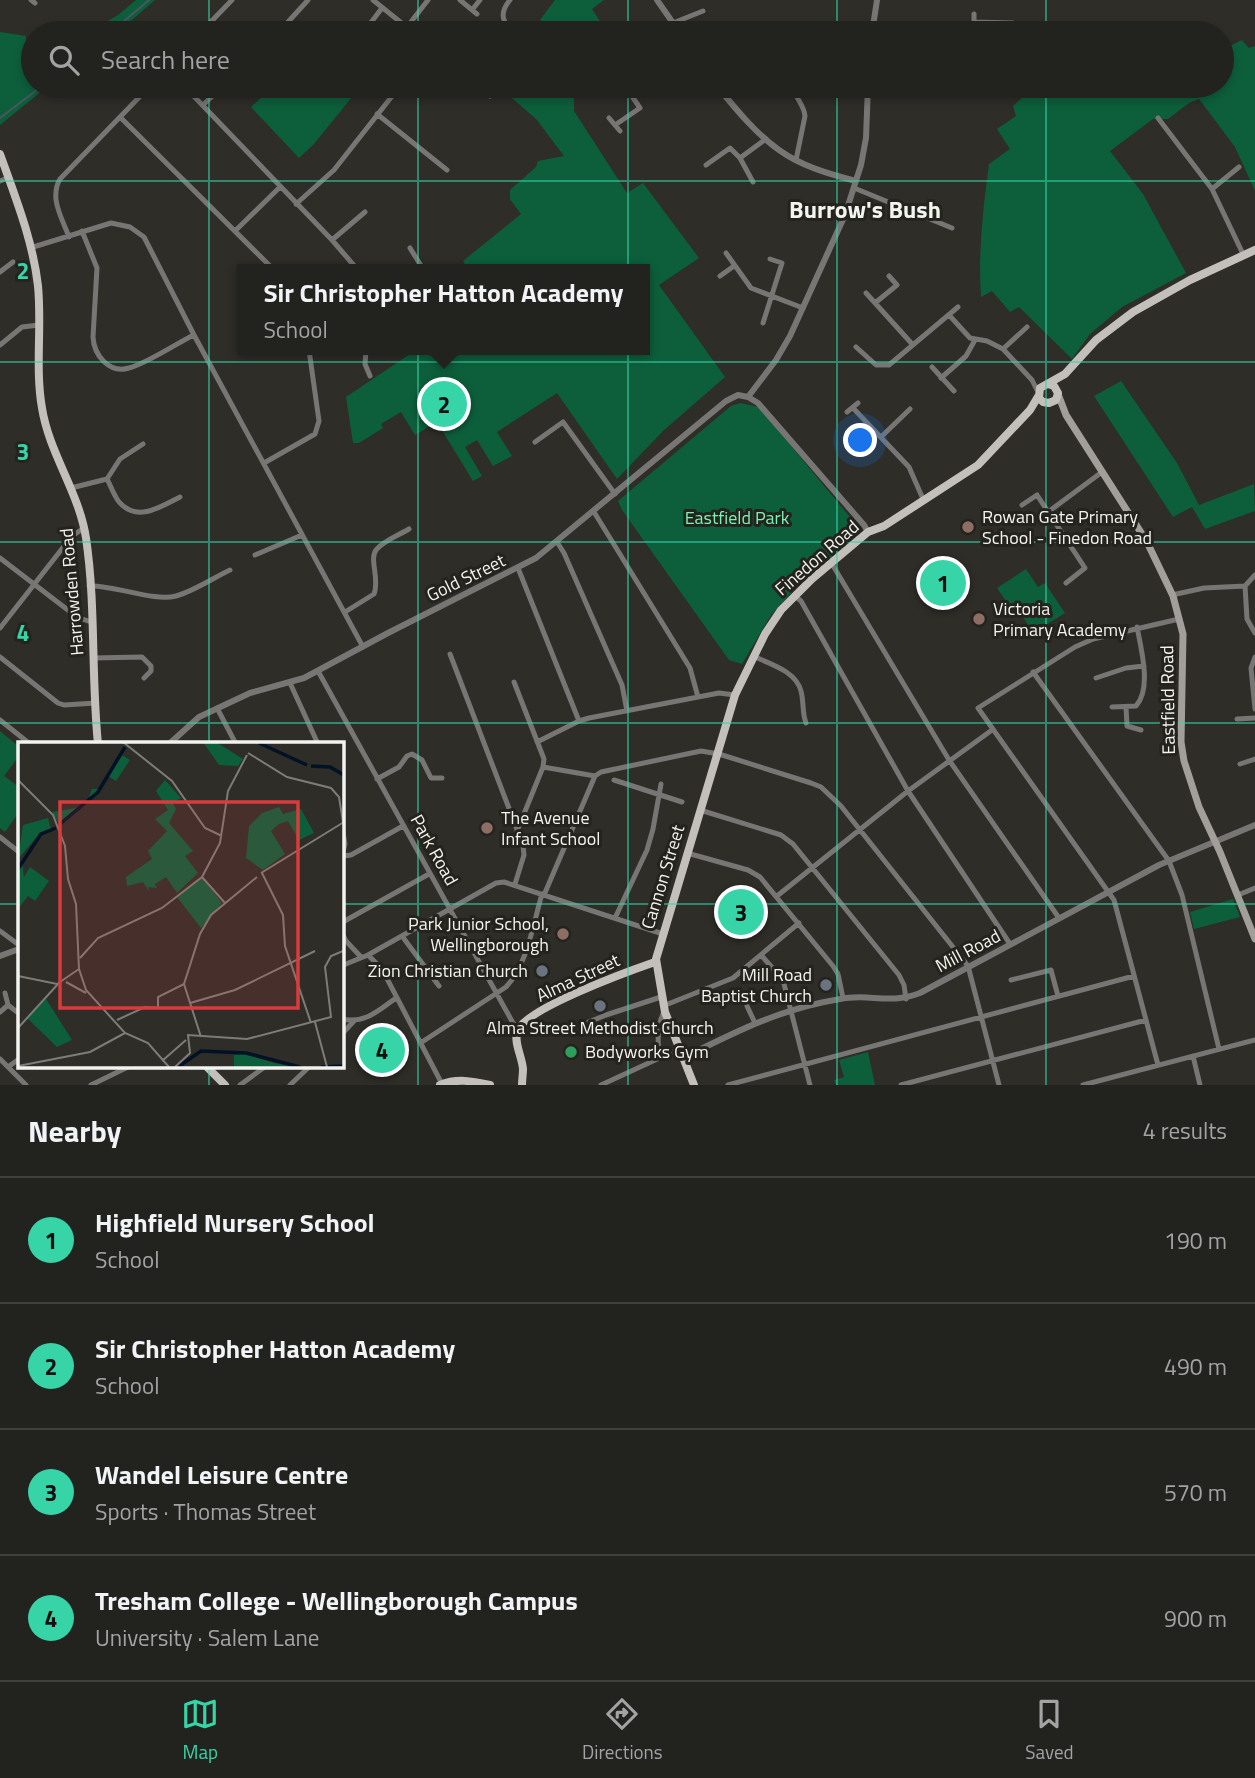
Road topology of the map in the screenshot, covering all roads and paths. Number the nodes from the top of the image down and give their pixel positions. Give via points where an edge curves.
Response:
1 (232, 0) edge
2 (308, 0) edge
3 (373, 0) edge
4 (428, 0) edge
5 (460, 0) edge
6 (480, 0) edge
7 (510, 0) edge
8 (657, 0) edge
9 (877, 0) edge
10 (382, 8) junction
11 (703, 11) dead end
12 (974, 13) dead end
13 (212, 21) edge
14 (289, 21) edge
15 (372, 21) edge
16 (399, 21) edge
17 (412, 21) edge
18 (504, 21) edge
19 (673, 21) edge
20 (679, 21) edge
21 (874, 21) edge
22 (974, 21) edge
23 (138, 98) edge
24 (197, 98) edge
25 (210, 98) edge
26 (390, 98) edge
27 (633, 98) edge
28 (728, 98) edge
29 (797, 98) edge
30 (868, 98) edge
31 (204, 104) junction
32 (377, 114) junction
33 (120, 117) junction
34 (609, 118) dead end
35 (1158, 118) dead end
36 (615, 125) junction
37 (620, 131) dead end
38 (765, 139) junction
39 (1, 155) edge
40 (740, 158) junction
41 (796, 160) junction
42 (706, 165) dead end
43 (1239, 167) dead end
44 (447, 170) dead end
45 (4, 179) edge
46 (753, 182) dead end
47 (855, 185) junction
48 (279, 187) junction
49 (1212, 188) junction
50 (296, 204) junction
51 (365, 212) dead end
52 (952, 228) dead end
53 (235, 231) junction
54 (82, 232) junction
55 (69, 237) junction
56 (332, 240) junction
57 (30, 248) junction
58 (410, 248) dead end
59 (1255, 250) edge
60 (726, 253) dead end
61 (1244, 256) junction
62 (769, 259) dead end
63 (13, 262) dead end
64 (268, 264) edge
65 (353, 264) edge
66 (420, 264) edge
67 (734, 266) junction
68 (0, 272) edge
69 (720, 276) dead end
70 (888, 276) dead end
71 (866, 293) dead end
72 (772, 298) junction
73 (875, 303) junction
74 (958, 307) dead end
75 (803, 308) junction
76 (949, 314) junction
77 (763, 323) dead end
78 (39, 326) junction
79 (1027, 327) dead end
80 (194, 335) junction
81 (975, 340) junction
82 (0, 345) edge
83 (913, 345) junction
84 (856, 347) dead end
85 (1003, 349) junction
86 (310, 355) edge
87 (366, 355) edge
88 (932, 367) dead end
89 (1065, 374) junction
90 (370, 376) dead end
91 (941, 378) junction
92 (1032, 380) junction
93 (1046, 384) junction
94 (954, 391) dead end
95 (1039, 394) junction
96 (1058, 394) junction
97 (748, 397) junction
98 (858, 403) dead end
99 (1047, 403) junction
100 (910, 409) dead end
101 (1030, 410) junction
102 (1066, 415) junction
103 (881, 437) junction
104 (535, 442) dead end
105 (143, 444) dead end
106 (264, 463) junction
107 (1102, 472) junction
108 (107, 479) junction
109 (71, 488) junction
110 (615, 494) junction
111 (180, 497) dead end
112 (923, 499) junction
113 (1022, 505) dead end
114 (594, 512) junction
115 (1048, 512) junction
116 (84, 528) junction
117 (409, 529) dead end
118 (868, 532) junction
119 (302, 535) junction
120 (557, 542) junction
121 (255, 555) dead end
122 (0, 558) edge
123 (832, 564) junction
124 (518, 568) junction
125 (230, 570) dead end
126 (1255, 575) edge
127 (1066, 583) dead end
128 (34, 584) junction
129 (89, 586) junction
130 (1245, 586) junction
131 (794, 595) junction
132 (1172, 595) junction
133 (345, 611) junction
134 (1179, 619) junction
135 (91, 622) junction
136 (1137, 627) junction
137 (0, 628) edge
138 (1255, 633) edge
139 (363, 647) junction
140 (450, 654) dead end
141 (753, 656) junction
142 (0, 657) edge
143 (1255, 657) edge
144 (93, 658) junction
145 (1144, 666) junction
146 (318, 671) junction
147 (1033, 672) junction
148 (144, 678) dead end
149 (1096, 678) dead end
150 (514, 682) dead end
151 (290, 683) junction
152 (735, 695) junction
153 (698, 697) junction
154 (96, 703) junction
155 (1112, 707) dead end
156 (1126, 707) junction
157 (217, 708) junction
158 (1255, 709) edge
159 (627, 710) junction
160 (803, 715) junction
161 (794, 716) dead end
162 (1255, 718) edge
163 (1237, 719) dead end
164 (0, 720) edge
165 (579, 721) junction
166 (806, 723) dead end
167 (992, 730) junction
168 (1141, 730) dead end
169 (28, 742) edge
170 (98, 742) edge
171 (171, 742) edge
172 (235, 742) edge
173 (317, 742) edge
174 (537, 742) junction
175 (719, 754) junction
176 (1255, 759) edge
177 (949, 760) junction
178 (1240, 764) dead end
179 (543, 767) junction
180 (595, 776) junction
181 (443, 778) dead end
182 (377, 779) junction
183 (614, 780) dead end
184 (661, 784) dead end
185 (908, 791) junction
186 (659, 795) junction
187 (681, 802) dead end
188 (700, 810) junction
189 (1255, 825) edge
190 (403, 826) junction
191 (343, 829) edge
192 (862, 830) junction
193 (517, 831) junction
194 (0, 837) edge
195 (1216, 842) junction
196 (343, 849) edge
197 (18, 851) edge
198 (687, 853) junction
199 (343, 855) edge
200 (1169, 861) junction
201 (812, 867) junction
202 (429, 874) junction
203 (516, 884) junction
204 (1255, 888) edge
205 (1109, 892) junction
206 (543, 894) junction
207 (1238, 895) junction
208 (777, 896) junction
209 (448, 909) junction
210 (615, 918) junction
211 (1059, 918) junction
212 (343, 922) edge
213 (799, 923) junction
214 (0, 931) edge
215 (343, 934) edge
216 (663, 934) junction
217 (402, 936) junction
218 (1255, 939) edge
219 (1010, 944) junction
220 (18, 946) edge
221 (18, 947) edge
222 (761, 955) junction
223 (0, 956) edge
224 (365, 956) junction
225 (655, 962) junction
226 (343, 965) edge
227 (968, 966) junction
228 (1134, 976) junction
229 (1011, 980) dead end
230 (439, 986) dead end
231 (5, 993) dead end
232 (495, 993) junction
233 (1058, 996) junction
234 (396, 998) junction
235 (843, 998) junction
236 (906, 999) junction
237 (8, 1005) junction
238 (663, 1005) junction
239 (747, 1006) dead end
240 (791, 1010) junction
241 (0, 1012) edge
242 (17, 1012) dead end
243 (981, 1017) junction
244 (343, 1018) edge
245 (1146, 1020) junction
246 (354, 1021) junction
247 (754, 1023) junction
248 (579, 1026) dead end
249 (518, 1028) junction
250 (343, 1033) edge
251 (1255, 1040) edge
252 (422, 1042) junction
253 (1219, 1049) junction
254 (681, 1054) junction
255 (1193, 1056) junction
256 (661, 1057) junction
257 (0, 1059) edge
258 (18, 1060) edge
259 (993, 1061) junction
260 (805, 1063) junction
261 (1158, 1065) junction
262 (8, 1067) junction
263 (126, 1068) edge
264 (208, 1068) edge
265 (263, 1068) edge
266 (308, 1068) edge
267 (26, 1085) edge
268 (92, 1085) edge
269 (225, 1085) edge
270 (240, 1085) edge
271 (290, 1085) edge
272 (441, 1085) edge
273 (490, 1085) edge
274 (522, 1085) edge
275 (601, 1085) edge
276 (694, 1085) edge
277 (728, 1085) edge
278 (810, 1085) edge
279 (901, 1085) edge
280 (999, 1085) edge
281 (1083, 1085) edge
282 (1199, 1085) edge

1 - 13 street
2 - 14 street
3 - 10 street
4 - 17 street
5 - 6 street via 474,12
7 - 18 street via 504,7
8 - 19 street
9 - 21 street
10 - 15 street
10 - 16 street
11 - 20 street
12 - 22 street
23 - 33 street
24 - 31 street
25 - 31 street
26 - 32 street
27 - 36 street via 639,108
28 - 38 street
29 - 41 street via 805,116
30 - 47 street via 866,138
31 - 48 street
32 - 44 street
32 - 50 street via 334,170
33 - 53 street
33 - 55 street via 54,189
34 - 36 street
35 - 49 street
36 - 37 street
38 - 40 street
38 - 41 street
39 - 45 main road, Harrowden Road
40 - 42 street via 730,148
40 - 46 street
41 - 47 street
43 - 49 street
45 - 57 main road, Harrowden Road
47 - 52 street
47 - 75 street
48 - 50 street
48 - 53 street
49 - 61 street
50 - 56 street
51 - 56 street
53 - 64 street
54 - 55 street
54 - 80 street via 111,223 130,226 144,237
54 - 80 street via 97,268 93,337 103,362 115,369 129,369
55 - 57 street
56 - 65 street
57 - 78 main road, Harrowden Road
58 - 66 street
59 - 61 main road
60 - 67 street
61 - 89 main road via 1133,312 1097,340
62 - 72 street via 782,263
63 - 68 street
67 - 69 street
67 - 72 street via 751,288
70 - 73 street via 897,285
71 - 73 street
72 - 75 street
72 - 77 street
73 - 83 street
74 - 76 street
75 - 97 street via 776,360
76 - 81 street
76 - 83 street
78 - 82 street via 22,327
78 - 109 main road, Harrowden Road via 41,405 47,433
79 - 85 street
80 - 106 street
81 - 85 street
81 - 91 street via 967,356
83 - 84 street via 882,367
85 - 92 street
86 - 106 street via 318,428
87 - 90 street
88 - 91 street
89 - 93 main road
89 - 96 main road
91 - 94 street
92 - 93 street
92 - 95 street
93 - 95 main road
93 - 96 main road via 1056,387
95 - 99 main road
95 - 101 main road, Finedon Road
96 - 99 main road
96 - 102 main road, Eastfield Road
97 - 110 street, Gold Street via 726,401
97 - 118 street via 768,412
98 - 103 street via 850,410
99 - 101 main road, Finedon Road
99 - 102 main road, Eastfield Road
100 - 103 street
101 - 112 main road, Finedon Road via 978,465
102 - 107 main road, Eastfield Road
103 - 112 street via 909,467
104 - 110 street via 563,422
105 - 108 street via 120,459
106 - 119 street
107 - 115 street
107 - 132 main road, Eastfield Road via 1147,542
108 - 109 street
108 - 111 street via 120,504 135,512 149,512
109 - 116 main road, Harrowden Road
110 - 114 street, Gold Street
112 - 118 main road, Finedon Road
113 - 115 street via 1037,495
114 - 120 street, Gold Street
114 - 153 street via 690,668
115 - 127 street via 1085,568
116 - 128 street
116 - 129 main road, Harrowden Road
117 - 133 street via 377,548 374,594
118 - 123 main road, Finedon Road
119 - 121 street
119 - 133 street
120 - 124 street, Gold Street
120 - 159 street via 622,685
122 - 128 street
123 - 131 main road, Finedon Road
123 - 177 street
124 - 139 street, Gold Street
124 - 165 street
125 - 129 street via 176,596
126 - 130 street
128 - 135 street via 77,617
128 - 137 street
129 - 135 main road, Harrowden Road
130 - 132 street
130 - 138 street via 1247,619
131 - 141 main road, Finedon Road
131 - 185 street
132 - 134 main road, Eastfield Road
133 - 139 street
134 - 136 street
134 - 195 main road, Eastfield Road via 1184,657 1184,761
135 - 144 main road, Harrowden Road
136 - 145 street
136 - 147 street via 1074,646
139 - 146 street, Gold Street
140 - 193 street
141 - 152 main road, Finedon Road
141 - 160 street via 794,678 801,691
142 - 154 street via 58,703
143 - 158 street via 1251,668
144 - 148 street via 142,657 151,666
144 - 154 main road, Harrowden Road
145 - 149 street
145 - 156 street via 1141,698 1136,706
146 - 151 street, Gold Street
146 - 182 street, Park Road
147 - 167 street via 978,708
147 - 200 street
150 - 174 street
151 - 157 street, Gold Street
151 - 173 street
152 - 153 street
152 - 175 main road, Finedon Road
153 - 159 street
154 - 170 main road, Harrowden Road
155 - 156 street
156 - 168 street via 1127,726
157 - 171 street, Gold Street via 199,717
157 - 172 street
159 - 165 street
160 - 161 street
160 - 166 street
162 - 163 street
164 - 169 street
165 - 174 street
167 - 177 street
167 - 205 street
174 - 179 street
175 - 180 street via 701,751
175 - 188 main road, Cannon Street
175 - 192 street via 821,787
176 - 178 street
177 - 185 street
177 - 211 street
179 - 180 street
179 - 193 street
180 - 206 street
181 - 182 street via 430,778 422,760 412,754
182 - 190 street, Park Road
183 - 186 street
184 - 186 street
185 - 192 street
185 - 219 street
186 - 187 street
186 - 210 street via 647,850
188 - 198 main road, Cannon Street
188 - 201 street via 781,835
189 - 195 street, Mill Road
190 - 199 street
190 - 202 street, Park Road
191 - 196 street
192 - 201 street
192 - 227 street
193 - 203 street via 524,855
194 - 197 street
195 - 200 street, Mill Road
195 - 207 main road, Eastfield Road
198 - 208 street via 748,870
198 - 216 main road, Cannon Street
200 - 205 street, Mill Road
200 - 253 street via 1182,895
201 - 208 street
201 - 236 street via 899,975
202 - 209 street, Park Road
202 - 212 street
203 - 206 street
203 - 209 street via 496,883
204 - 207 street
205 - 211 street, Mill Road
205 - 228 street
206 - 210 street
206 - 232 street via 521,964 513,979
207 - 218 main road, Eastfield Road
208 - 213 street
209 - 217 street
209 - 232 street, Park Road
210 - 216 street
211 - 219 street, Mill Road
213 - 222 street
213 - 235 street via 838,974
214 - 220 street
215 - 224 street
216 - 225 main road, Cannon Street
217 - 224 street
217 - 230 street
219 - 227 street, Mill Road
221 - 223 street
222 - 238 street via 726,982
222 - 240 street via 783,981
224 - 226 street
224 - 234 street via 382,969
225 - 238 main road, Cannon Street
225 - 249 main road, Alma Street via 595,983
227 - 236 street, Mill Road
227 - 243 street
228 - 233 street
228 - 245 street
229 - 233 street via 1051,970
231 - 237 street
232 - 249 street, Park Road
232 - 252 street
233 - 243 street
234 - 246 street via 367,1018
234 - 252 street
235 - 236 street, Mill Road
235 - 240 street, Mill Road
237 - 241 street
237 - 242 street
238 - 248 street
238 - 254 main road, Cannon Street
238 - 256 street, Cannon Street
239 - 247 street
240 - 247 street, Mill Road
240 - 260 street
243 - 259 street
243 - 260 street
244 - 246 street
245 - 259 street
245 - 261 street
246 - 250 street
247 - 254 street, Mill Road
249 - 274 main road, Park Road
251 - 253 street
252 - 272 street
253 - 255 street
254 - 256 street
254 - 276 main road, Cannon Street
255 - 261 street
255 - 282 street
256 - 275 street
257 - 262 street
258 - 262 street
259 - 279 street
259 - 280 street
260 - 277 street
260 - 278 street
261 - 281 street
262 - 267 street
263 - 268 street
264 - 269 main road
265 - 270 street
266 - 271 street
272 - 273 main road via 465,1080

